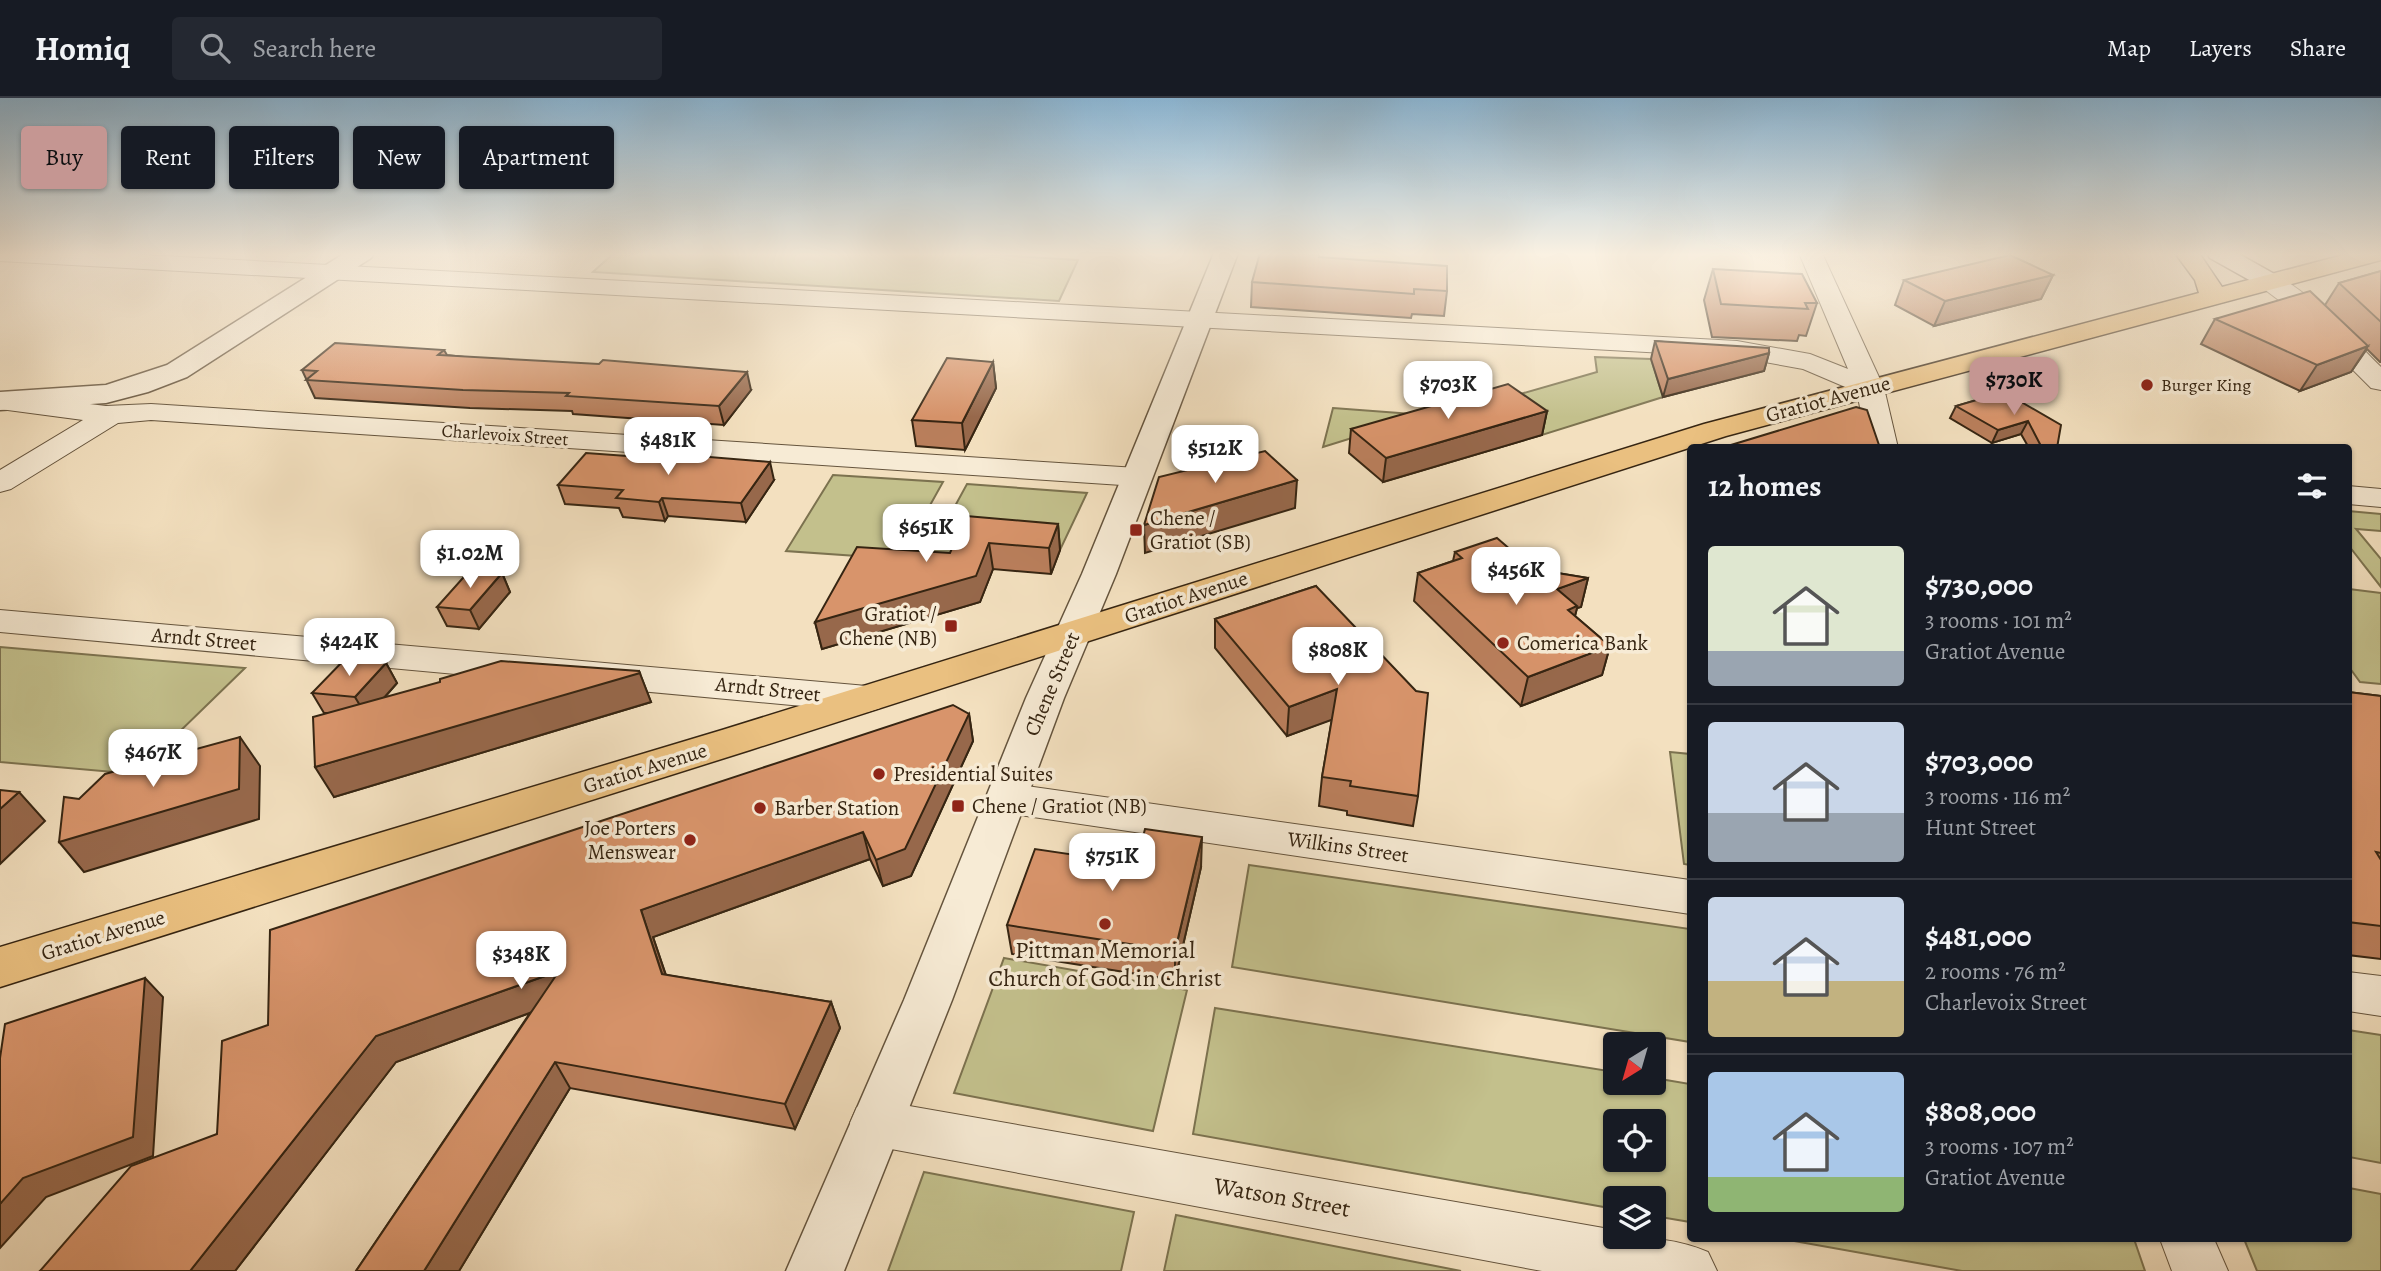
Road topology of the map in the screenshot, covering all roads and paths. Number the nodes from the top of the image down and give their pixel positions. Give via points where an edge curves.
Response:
1 (276, 308) edge
2 (964, 308) edge
3 (1203, 308) edge
4 (1835, 308) edge
5 (2169, 308) edge
6 (2305, 308) edge
7 (1198, 321) junction
8 (2347, 349) junction
9 (2381, 352) edge
10 (177, 371) junction
11 (2381, 382) edge
12 (1870, 388) junction
13 (1, 401) edge
14 (108, 415) junction
15 (1882, 444) edge
16 (1137, 477) junction
17 (0, 483) edge
18 (2352, 495) edge
19 (2381, 498) edge
20 (0, 621) edge
21 (1073, 633) junction
22 (867, 699) junction
23 (1006, 798) junction
24 (1687, 897) edge
25 (0, 967) edge
26 (2352, 992) edge
27 (2381, 996) edge
28 (875, 1123) junction
29 (2189, 1242) edge
30 (815, 1271) edge
31 (1689, 1271) edge
32 (2200, 1271) edge

1 - 10 street
2 - 7 street
3 - 7 street, Chene Street
4 - 12 street
5 - 12 main road, Gratiot Avenue
6 - 8 street
7 - 12 street via 1737,349 1810,362
7 - 16 street, Chene Street
8 - 9 street
8 - 11 street
10 - 13 street via 106,394
10 - 14 street via 156,392
12 - 15 street
12 - 21 main road, Gratiot Avenue via 1716,430
13 - 14 street, Charlevoix Street
14 - 16 street, Charlevoix Street via 151,412
14 - 17 street
16 - 21 street, Chene Street
18 - 19 street
20 - 22 street, Arndt Street
21 - 22 main road, Gratiot Avenue
21 - 23 street, Chene Street
22 - 25 main road, Gratiot Avenue
23 - 24 street, Wilkins Street
23 - 28 street, Chene Street
26 - 27 street
28 - 30 street, Chene Street
28 - 31 street, Watson Street
29 - 32 street

